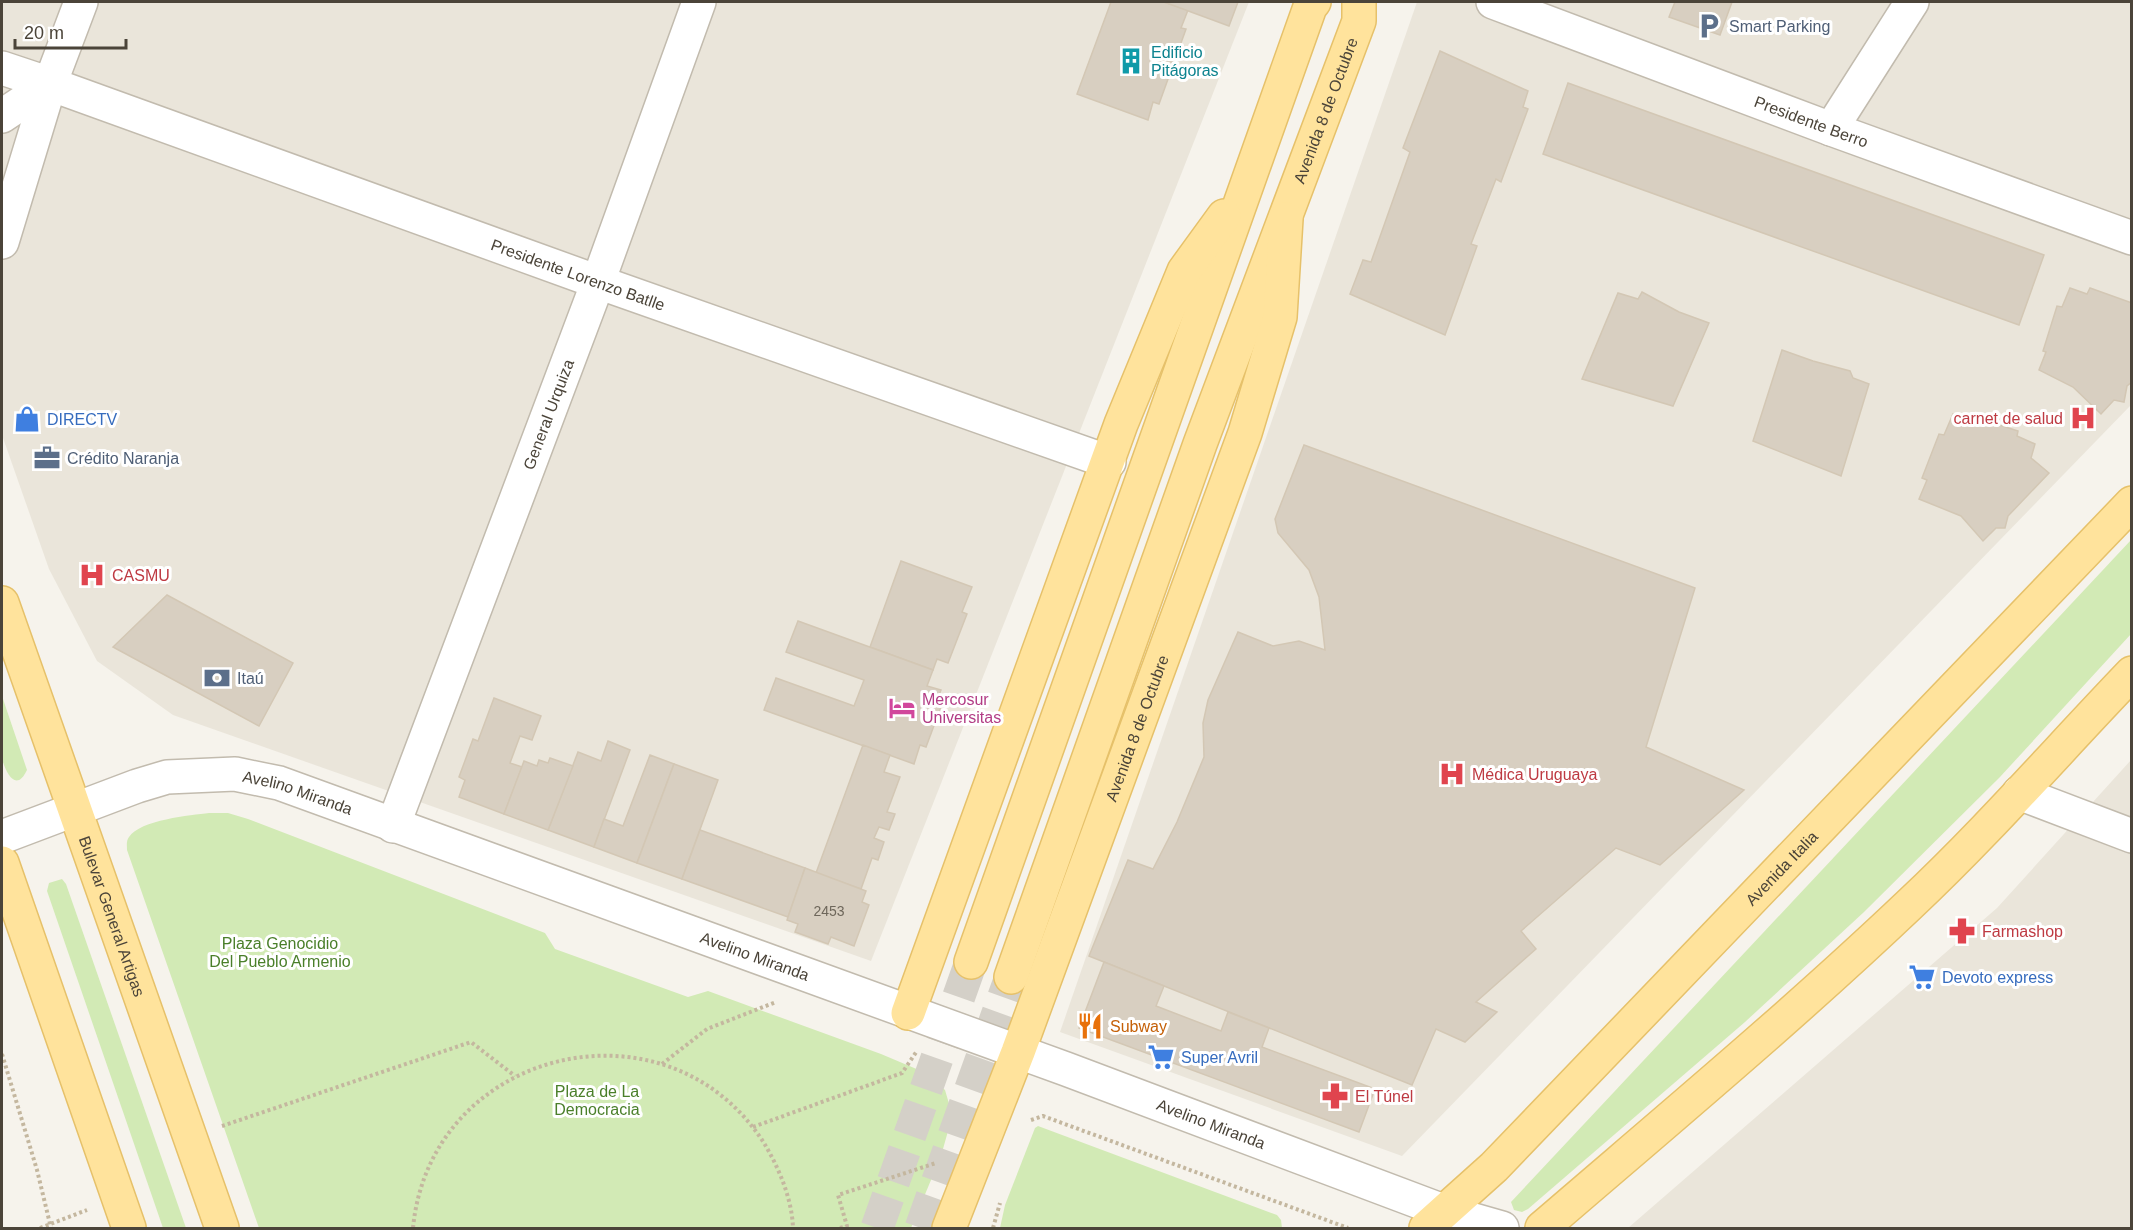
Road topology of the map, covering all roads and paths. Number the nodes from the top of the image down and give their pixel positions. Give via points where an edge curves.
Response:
1 (81, 2) edge
2 (699, 2) edge
3 (1314, 2) edge
4 (1359, 2) edge
5 (1493, 2) edge
6 (1912, 2) edge
7 (2, 68) edge
8 (50, 84) junction
9 (2, 116) edge
10 (1831, 129) junction
11 (1246, 185) junction
12 (1286, 219) junction
13 (2132, 238) edge
14 (2, 242) edge
15 (598, 282) junction
16 (1109, 462) junction
17 (2132, 503) edge
18 (2, 603) edge
19 (2132, 673) edge
20 (2019, 793) junction
21 (74, 810) junction
22 (393, 826) junction
23 (2132, 836) edge
24 (2, 837) edge
25 (2, 863) edge
26 (971, 962) tunnel mouth
27 (1011, 977) tunnel mouth
28 (827, 983) junction
29 (922, 1017) junction
30 (1017, 1052) junction
31 (2, 1054) edge
32 (662, 1064) junction
33 (515, 1076) junction
34 (992, 1114) junction
35 (753, 1127) junction
36 (190, 1137) junction
37 (979, 1149) junction
38 (124, 1214) edge
39 (1436, 1220) edge
40 (50, 1227) edge
41 (40, 1228) edge
42 (222, 1228) edge
43 (413, 1228) edge
44 (793, 1228) edge
45 (840, 1228) edge
46 (948, 1228) edge
47 (1348, 1228) edge
48 (1502, 1228) edge
49 (1542, 1228) edge

1 - 8 street
2 - 15 street, General Urquiza
3 - 11 main road
4 - 12 main road, Avenida 8 de Octubre via 1359,21
5 - 10 street, Presidente Berro
6 - 10 street
7 - 8 street, Presidente Lorenzo Batlle
8 - 9 street
8 - 14 street
8 - 15 street, Presidente Lorenzo Batlle
10 - 13 street, Presidente Berro
11 - 16 main road via 1185,271
11 - 26 main road
12 - 27 main road, Avenida 8 de Octubre via 1196,455
12 - 30 main road, Avenida 8 de Octubre via 1280,317 1245,433
15 - 16 street, Presidente Lorenzo Batlle
15 - 22 street, General Urquiza
16 - 29 main road
17 - 39 main road, Avenida Italia via 1494,1167
18 - 21 main road, Bulevar General Artigas
19 - 20 main road
20 - 23 street
20 - 49 main road via 1910,904
21 - 22 street, Avelino Miranda via 168,777 234,774 279,783
21 - 24 street, Avelino Miranda
21 - 36 main road, Bulevar General Artigas
22 - 28 street, Avelino Miranda
25 - 38 main road
28 - 29 street, Avelino Miranda
28 - 32 path via 707,1029
29 - 30 street, Avelino Miranda
29 - 35 path via 902,1073
30 - 34 main road, Avenida 8 de Octubre
30 - 39 street, Avelino Miranda
31 - 40 path
32 - 33 path via 624,1056 587,1056 550,1062
32 - 35 path via 696,1079 727,1100
33 - 36 path via 471,1042
33 - 43 path via 483,1097 456,1123 435,1155 421,1189
34 - 37 main road, Avenida 8 de Octubre
34 - 47 path via 1027,1121 1043,1116
35 - 44 path via 786,1190
36 - 42 main road, Bulevar General Artigas
37 - 45 path via 838,1196 847,1226
37 - 46 main road, Avenida 8 de Octubre
38 - 40 path
39 - 48 street, Avelino Miranda
40 - 41 path

